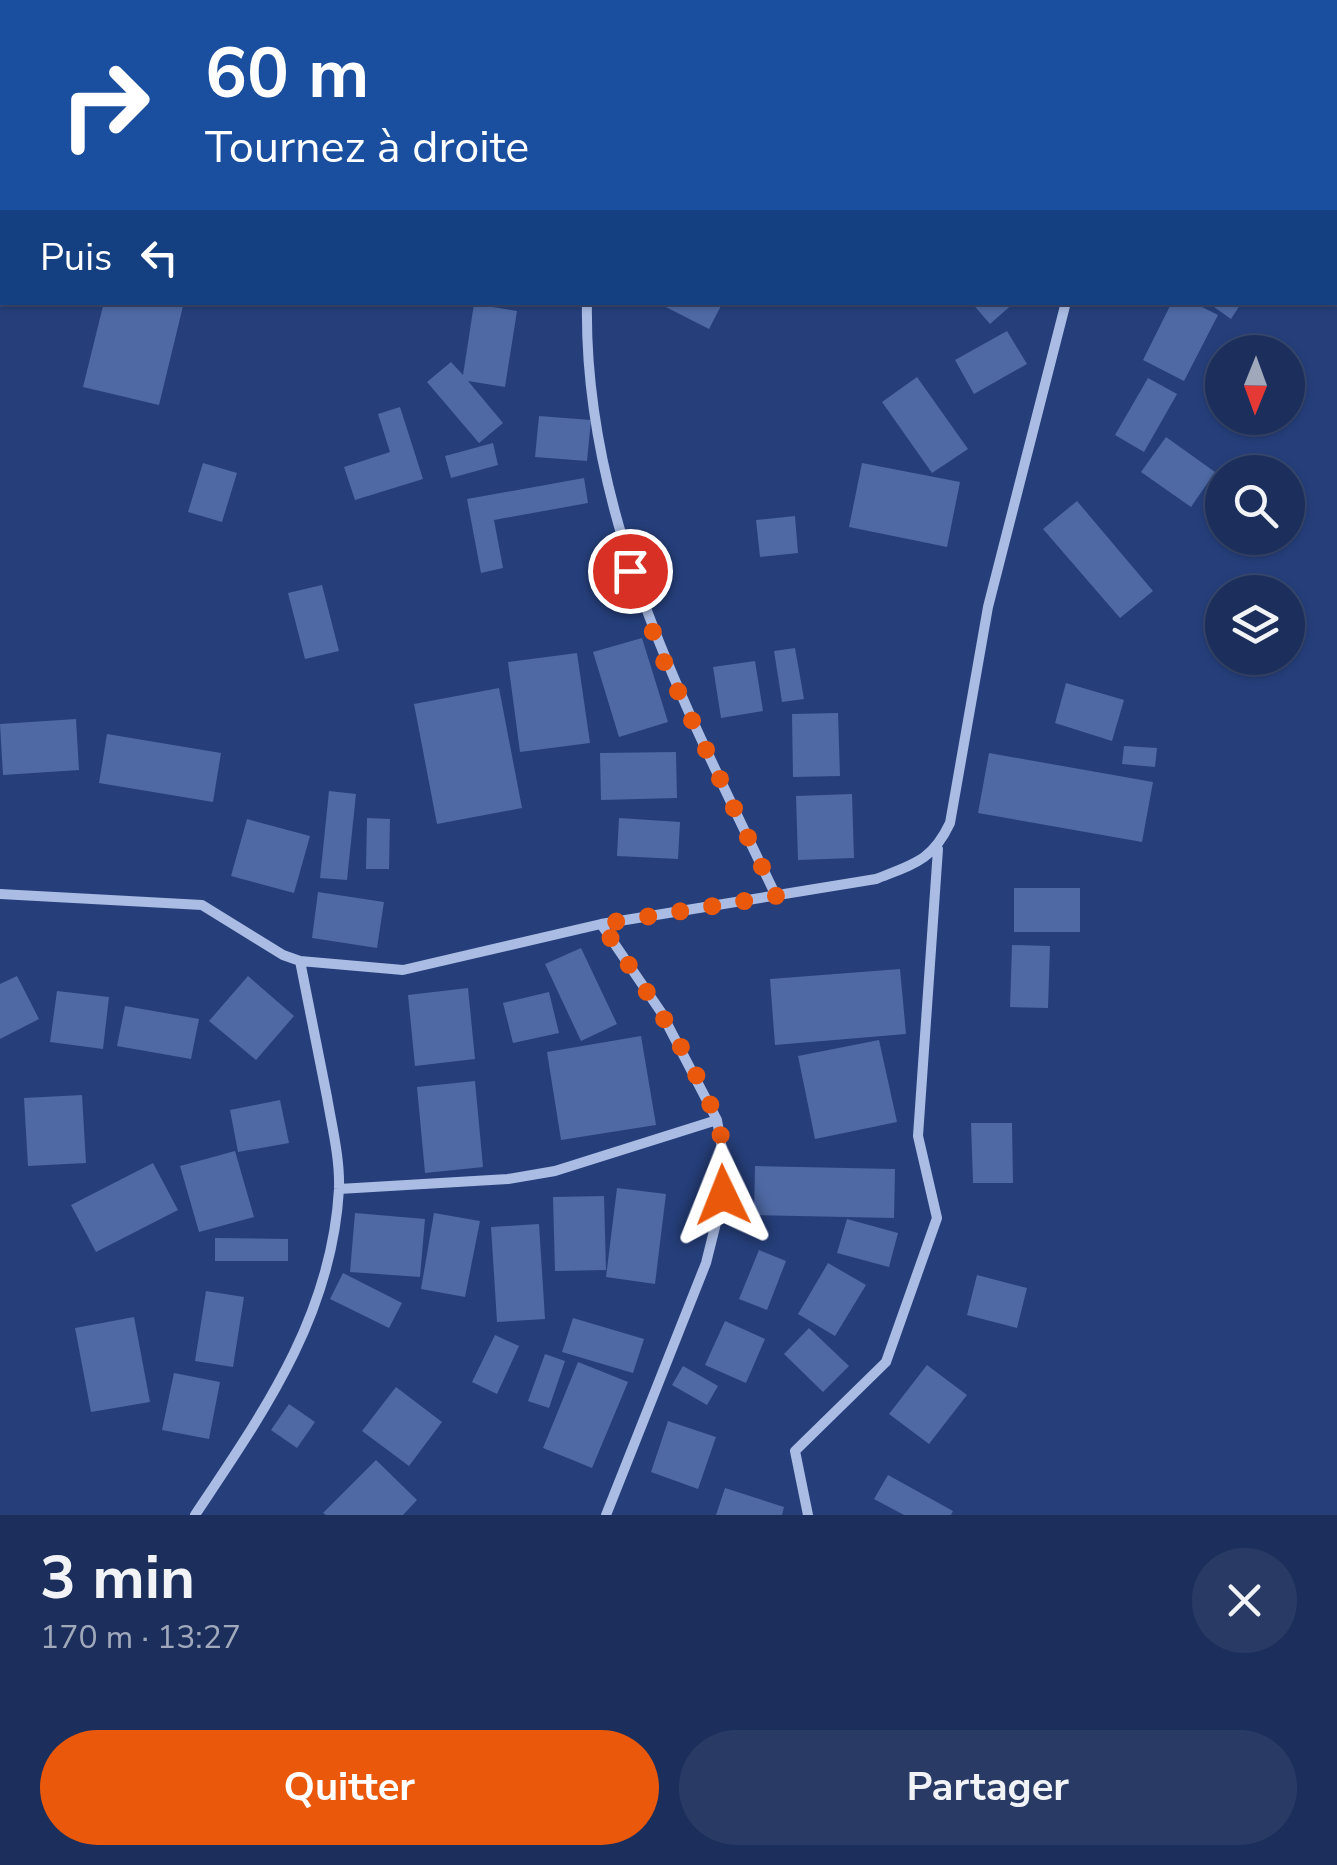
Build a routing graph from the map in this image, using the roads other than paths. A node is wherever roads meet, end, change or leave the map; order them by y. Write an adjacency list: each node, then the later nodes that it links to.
1 (587, 305): 5 (street)
2 (1065, 305): 3 (street)
3 (938, 849): 5 (street); 12 (street)
4 (0, 894): 7 (street)
5 (776, 896): 6 (street)
6 (601, 924): 7 (street); 8 (street)
7 (300, 961): 9 (street)
8 (717, 1120): 9 (street); 11 (street)
9 (339, 1189): 10 (street)
10 (196, 1515)
11 (606, 1515)
12 (808, 1515)

